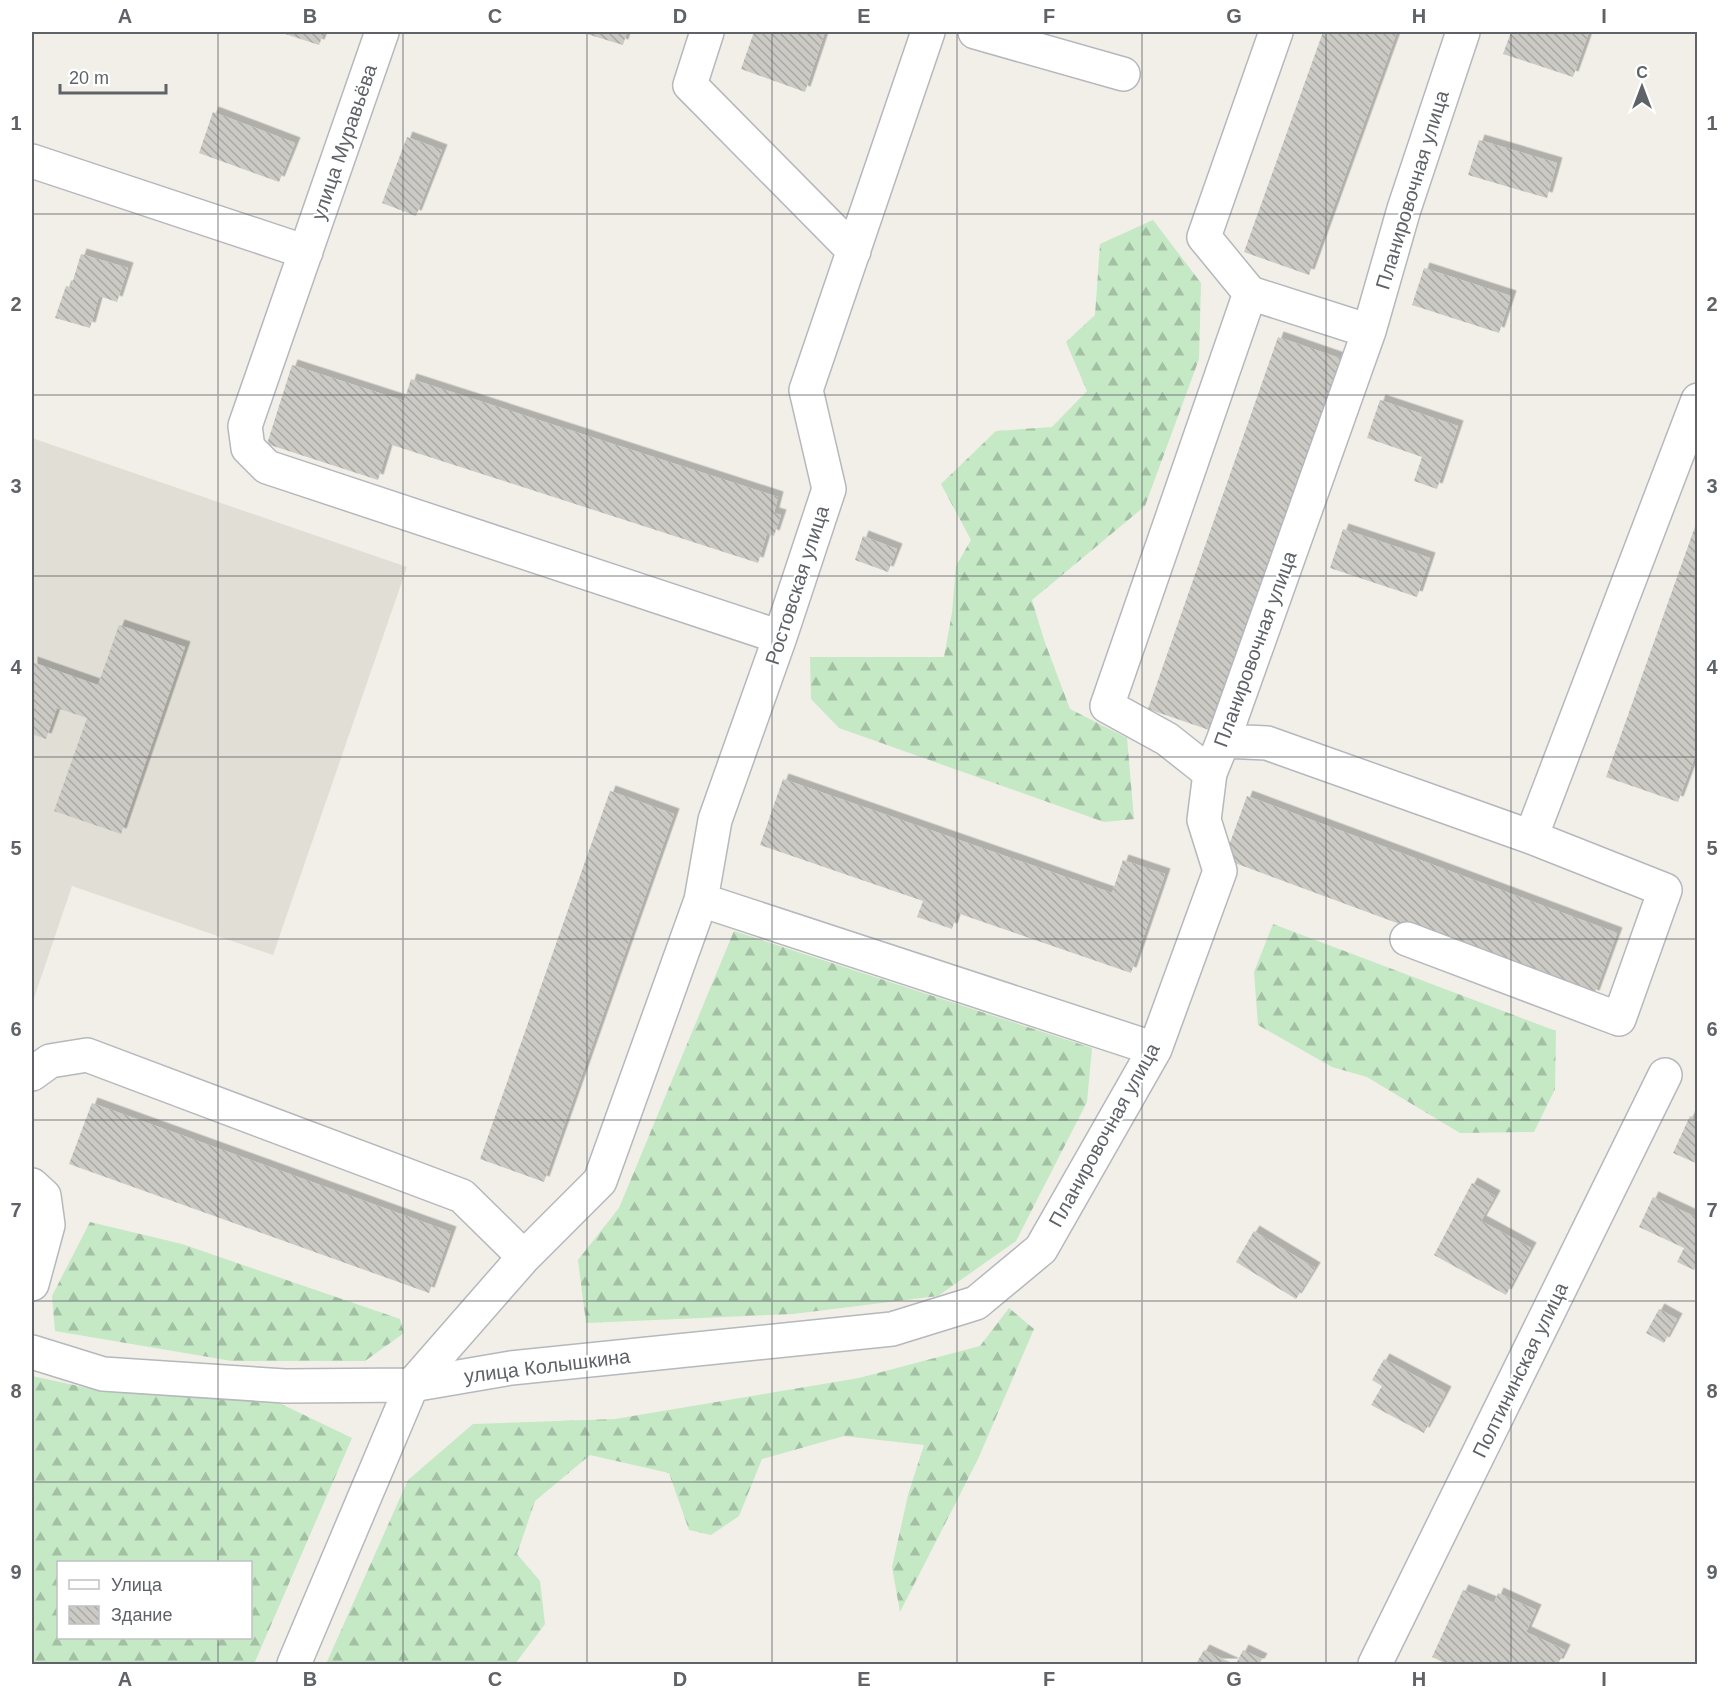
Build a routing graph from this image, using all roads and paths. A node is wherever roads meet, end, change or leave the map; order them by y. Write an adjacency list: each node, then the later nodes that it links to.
1 (382, 32): 10 (street, улица Муравьёва)
2 (707, 32): 9 (street)
3 (928, 32): 9 (street, Ростовская улица)
4 (975, 32): 7 (street)
5 (1276, 32): 11 (street)
6 (1462, 32): 12 (street, Планировочная улица)
7 (1123, 74)
8 (32, 161): 10 (street)
9 (854, 251): 14 (street, Ростовская улица)
10 (306, 252): 14 (street, улица Муравьёва)
11 (1250, 293): 12 (street); 16 (street)
12 (1369, 331): 15 (street, Планировочная улица)
13 (1698, 400): 17 (street)
14 (780, 637): 18 (street, Ростовская улица)
15 (1223, 741): 16 (street, Планировочная улица); 17 (street)
16 (1210, 773): 20 (street, Планировочная улица)
17 (1531, 837): 19 (street)
18 (701, 900): 20 (street); 25 (street, Ростовская улица)
19 (1407, 939)
20 (1155, 1049): 24 (street, Планировочная улица)
21 (32, 1074): 25 (street)
22 (1665, 1075): 30 (street, Полтининская улица)
23 (32, 1185): 26 (street)
24 (1041, 1249): 28 (street, улица Колышкина)
25 (524, 1257): 28 (street, Ростовская улица)
26 (32, 1284)
27 (32, 1352): 28 (street, улица Колышкина)
28 (412, 1384): 29 (street, Ростовская улица)
29 (294, 1665)
30 (1376, 1665)

